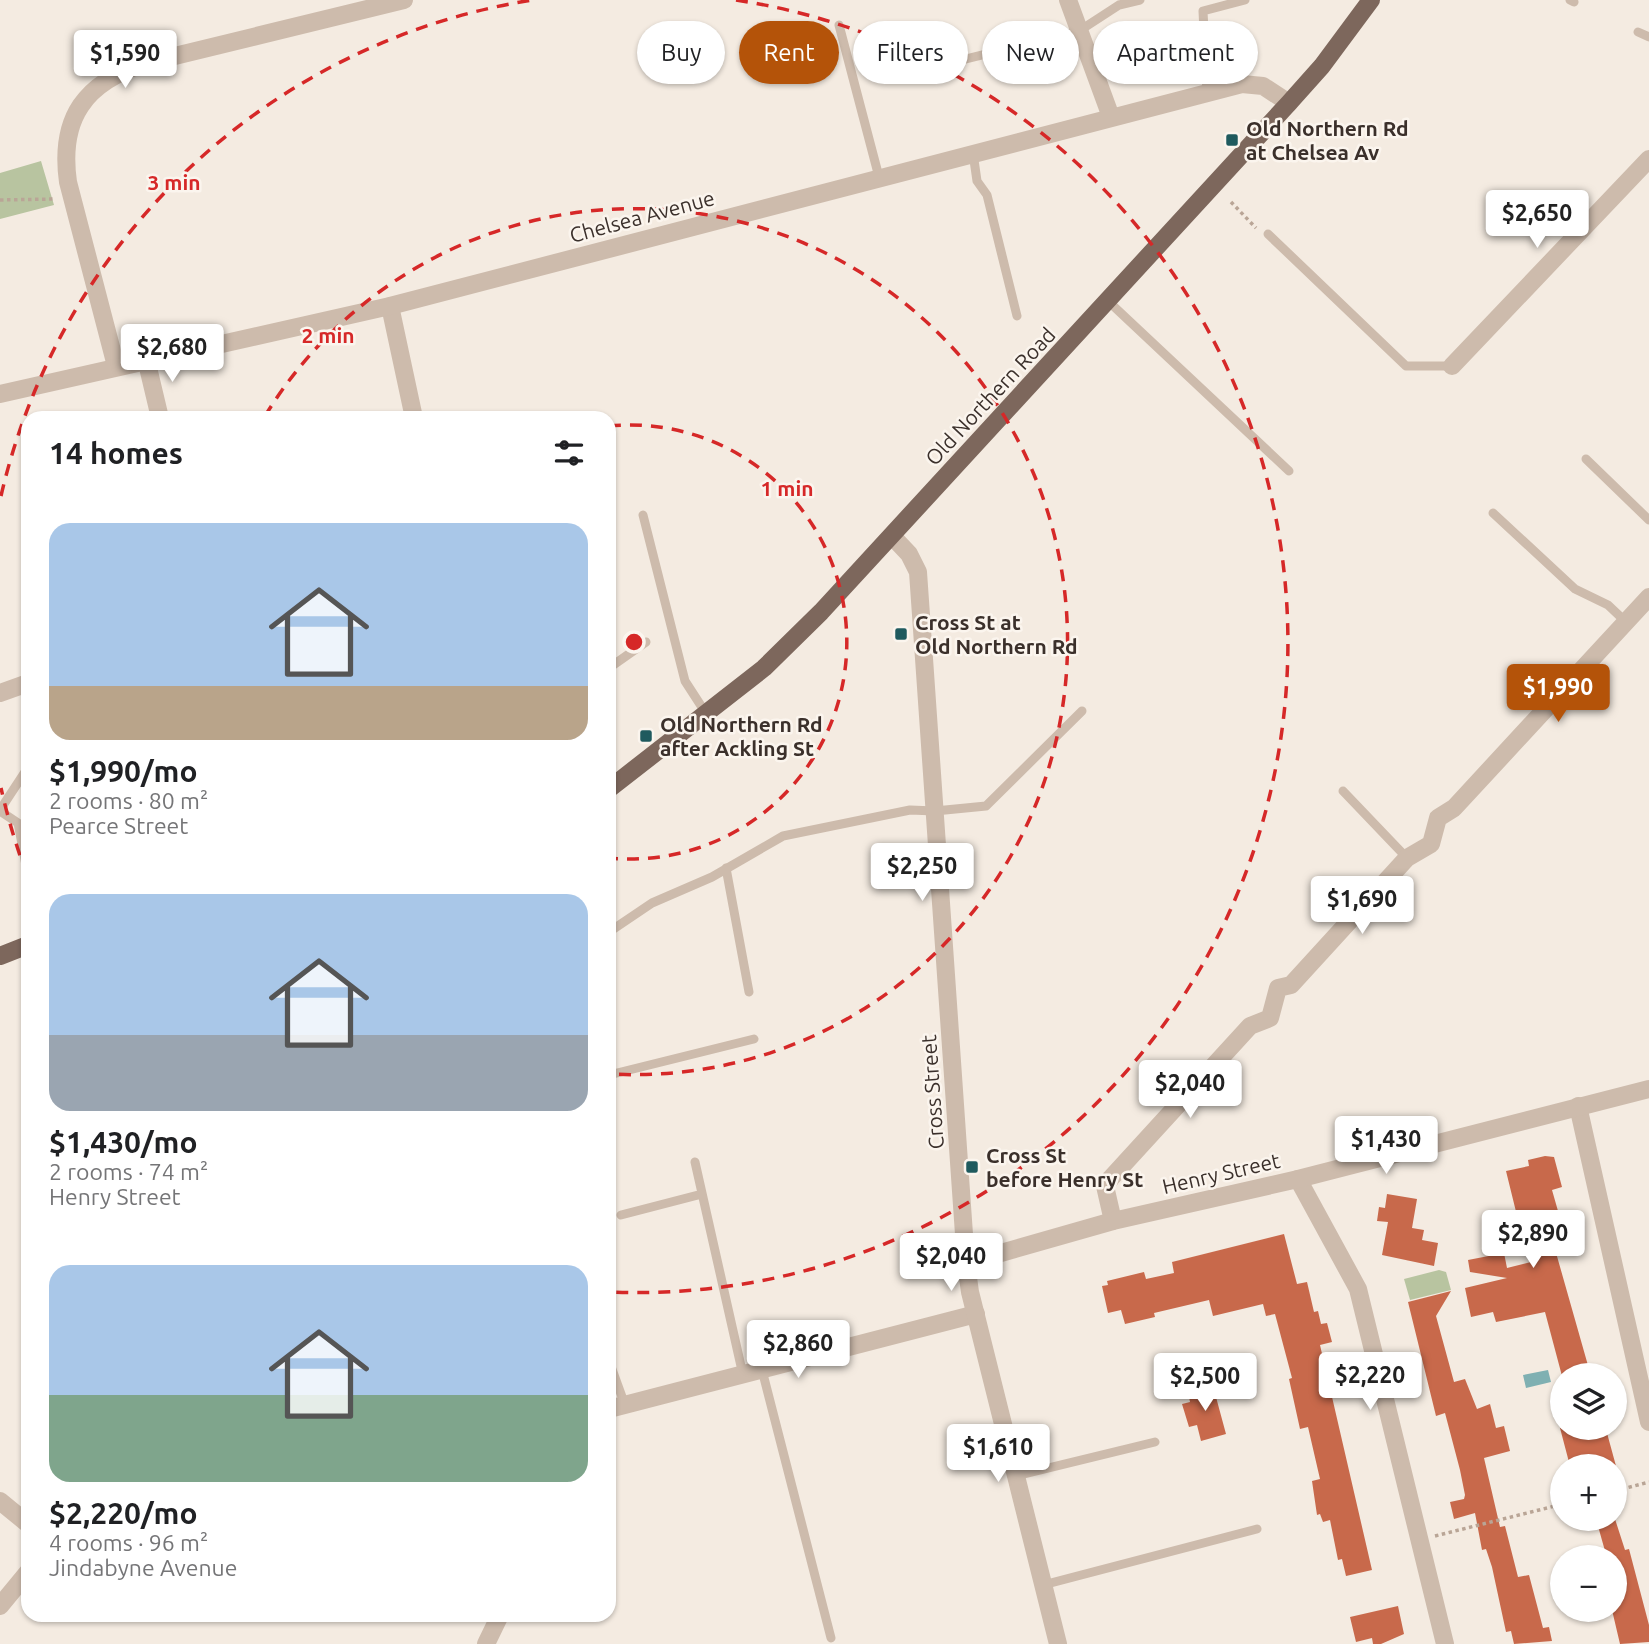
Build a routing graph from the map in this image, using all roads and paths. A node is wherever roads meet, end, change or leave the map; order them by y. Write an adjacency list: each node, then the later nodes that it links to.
1 (404, 0): 17 (street)
2 (1068, 0): 6 (street)
3 (1140, 0): 8 (lane)
4 (1245, 0): 11 (lane)
5 (1371, 0): 12 (main road, Old Northern Road)
6 (1075, 21)
7 (839, 25): 16 (lane)
8 (1079, 31): 13 (street)
9 (1638, 32): 10 (lane)
10 (1649, 37)
11 (1207, 93): 12 (street, Chelsea Avenue); 13 (street, Chelsea Avenue)
12 (1289, 103): 21 (main road, Old Northern Road)
13 (1111, 117): 14 (street, Chelsea Avenue)
14 (972, 153): 16 (street, Chelsea Avenue); 23 (lane)
15 (1649, 159): 26 (street)
16 (879, 177): 22 (street, Chelsea Avenue)
17 (72, 198): 18 (path); 25 (street)
18 (0, 200)
19 (1231, 202): 20 (path)
20 (1268, 234): 26 (lane)
21 (1108, 301): 31 (lane); 35 (main road, Old Northern Road)
22 (390, 306): 24 (street, Chelsea Avenue); 29 (street)
23 (1017, 316)
24 (146, 359): 25 (street, Chelsea Avenue); 28 (street)
25 (116, 366): 27 (street, Chelsea Avenue)
26 (1452, 366)
27 (0, 394)
28 (158, 411)
29 (412, 411)
30 (1586, 459): 34 (lane)
31 (1289, 471)
32 (1493, 513): 37 (lane)
33 (643, 515): 43 (lane)
34 (1649, 520)
35 (892, 536): 43 (main road, Old Northern Road); 48 (street, Cross Street)
36 (1649, 597): 37 (street)
37 (1626, 622): 50 (street)
38 (646, 642): 39 (lane)
39 (616, 663)
40 (21, 686): 41 (street)
41 (0, 693)
42 (1082, 711): 48 (lane)
43 (707, 715): 45 (main road, Old Northern Road)
44 (21, 778): 47 (lane)
45 (616, 784)
46 (1343, 791): 50 (lane)
47 (0, 811): 49 (lane)
48 (935, 811): 51 (lane); 65 (street, Cross Street)
49 (21, 839)
50 (1407, 858): 64 (street)
51 (726, 868): 52 (lane); 55 (lane)
52 (616, 927)
53 (21, 948): 54 (main road)
54 (0, 956)
55 (750, 992)
56 (754, 1039): 57 (lane)
57 (616, 1073)
58 (1649, 1089): 59 (street, Henry Street)
59 (1578, 1106): 61 (street, Henry Street); 70 (street)
60 (695, 1162): 62 (lane)
61 (1298, 1179): 64 (street, Henry Street); 79 (street)
62 (702, 1194): 63 (lane); 68 (lane)
63 (621, 1215)
64 (1113, 1221): 65 (street, Henry Street)
65 (966, 1263): 66 (street, Cross Street)
66 (976, 1314): 67 (street); 72 (street, Cross Street)
67 (762, 1370): 68 (street); 84 (lane)
68 (743, 1375): 69 (street)
69 (617, 1407)
70 (1649, 1422)
71 (1156, 1442): 72 (lane)
72 (1016, 1476): 81 (street, Cross Street)
73 (1649, 1482): 74 (path)
74 (1627, 1488)
75 (0, 1501): 77 (street)
76 (1550, 1507): 79 (path)
77 (21, 1518)
78 (1257, 1529): 81 (lane)
79 (1420, 1539): 87 (street)
80 (21, 1580): 82 (street)
81 (1043, 1585): 86 (street, Cross Street)
82 (0, 1606)
83 (497, 1622): 85 (street)
84 (831, 1638)
85 (486, 1644)
86 (1058, 1644)
87 (1444, 1644)

